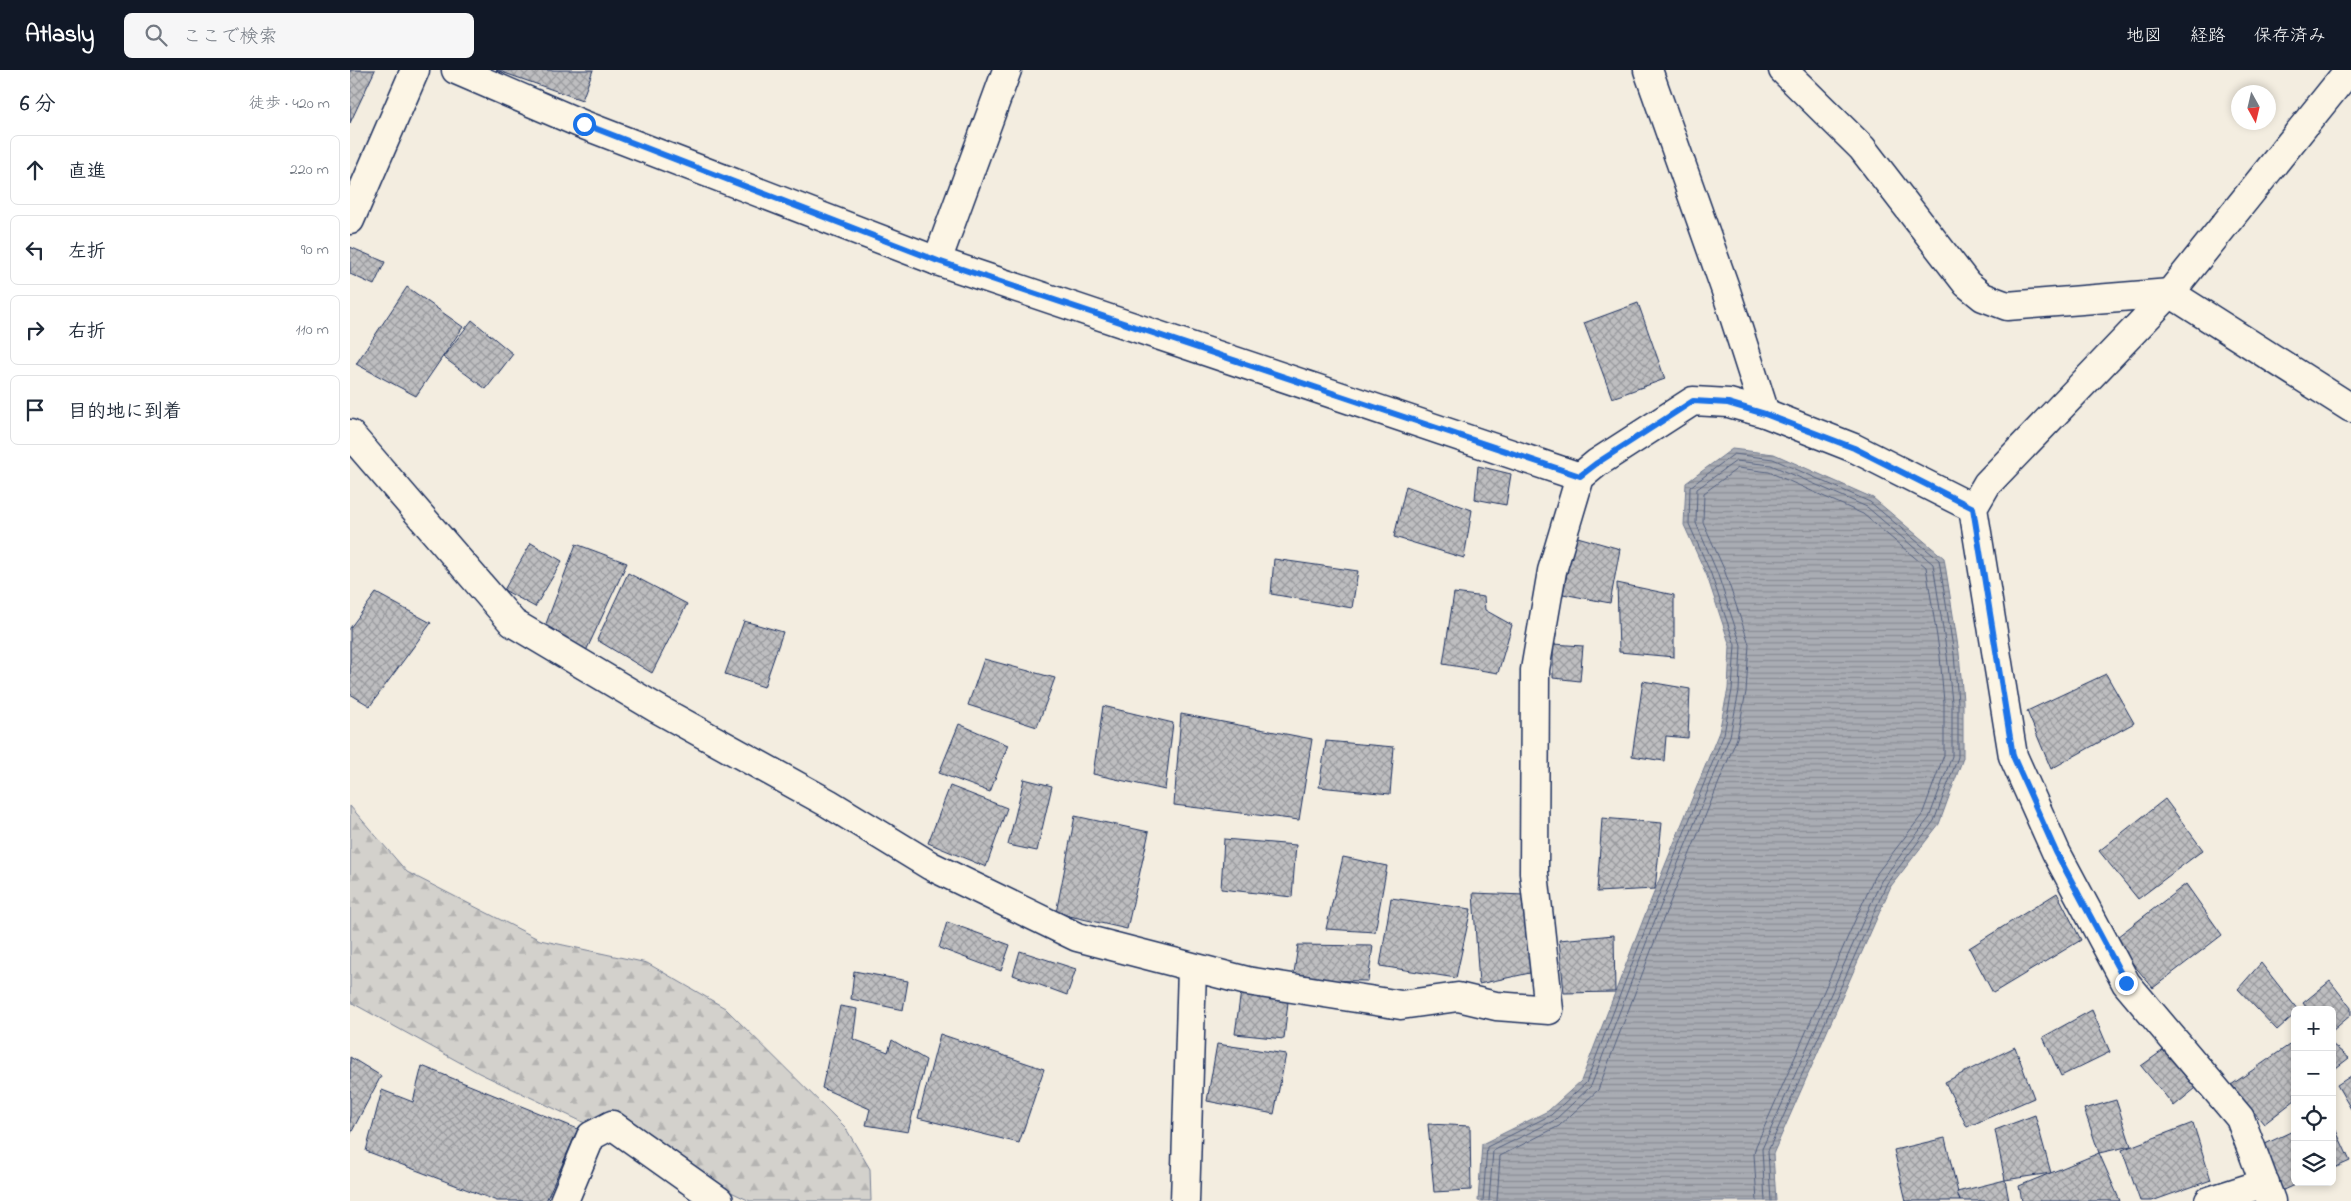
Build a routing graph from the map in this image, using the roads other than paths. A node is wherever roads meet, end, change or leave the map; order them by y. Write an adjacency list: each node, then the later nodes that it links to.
1 (415, 70): 7 (street)
2 (456, 70): 8 (street)
3 (1007, 70): 8 (street)
4 (1648, 70): 11 (street)
5 (1784, 70): 9 (street)
6 (2349, 70): 9 (street)
7 (350, 220)
8 (938, 261): 13 (street)
9 (2170, 293): 10 (street); 14 (street)
10 (2351, 408)
11 (1765, 414): 13 (street); 14 (street)
12 (350, 434): 15 (street)
13 (1580, 476): 15 (street)
14 (1973, 508): 16 (street)
15 (1192, 968): 19 (street)
16 (2268, 1192): 20 (street)
17 (564, 1201): 18 (street)
18 (719, 1201)
19 (1185, 1201)
20 (2209, 1201)

